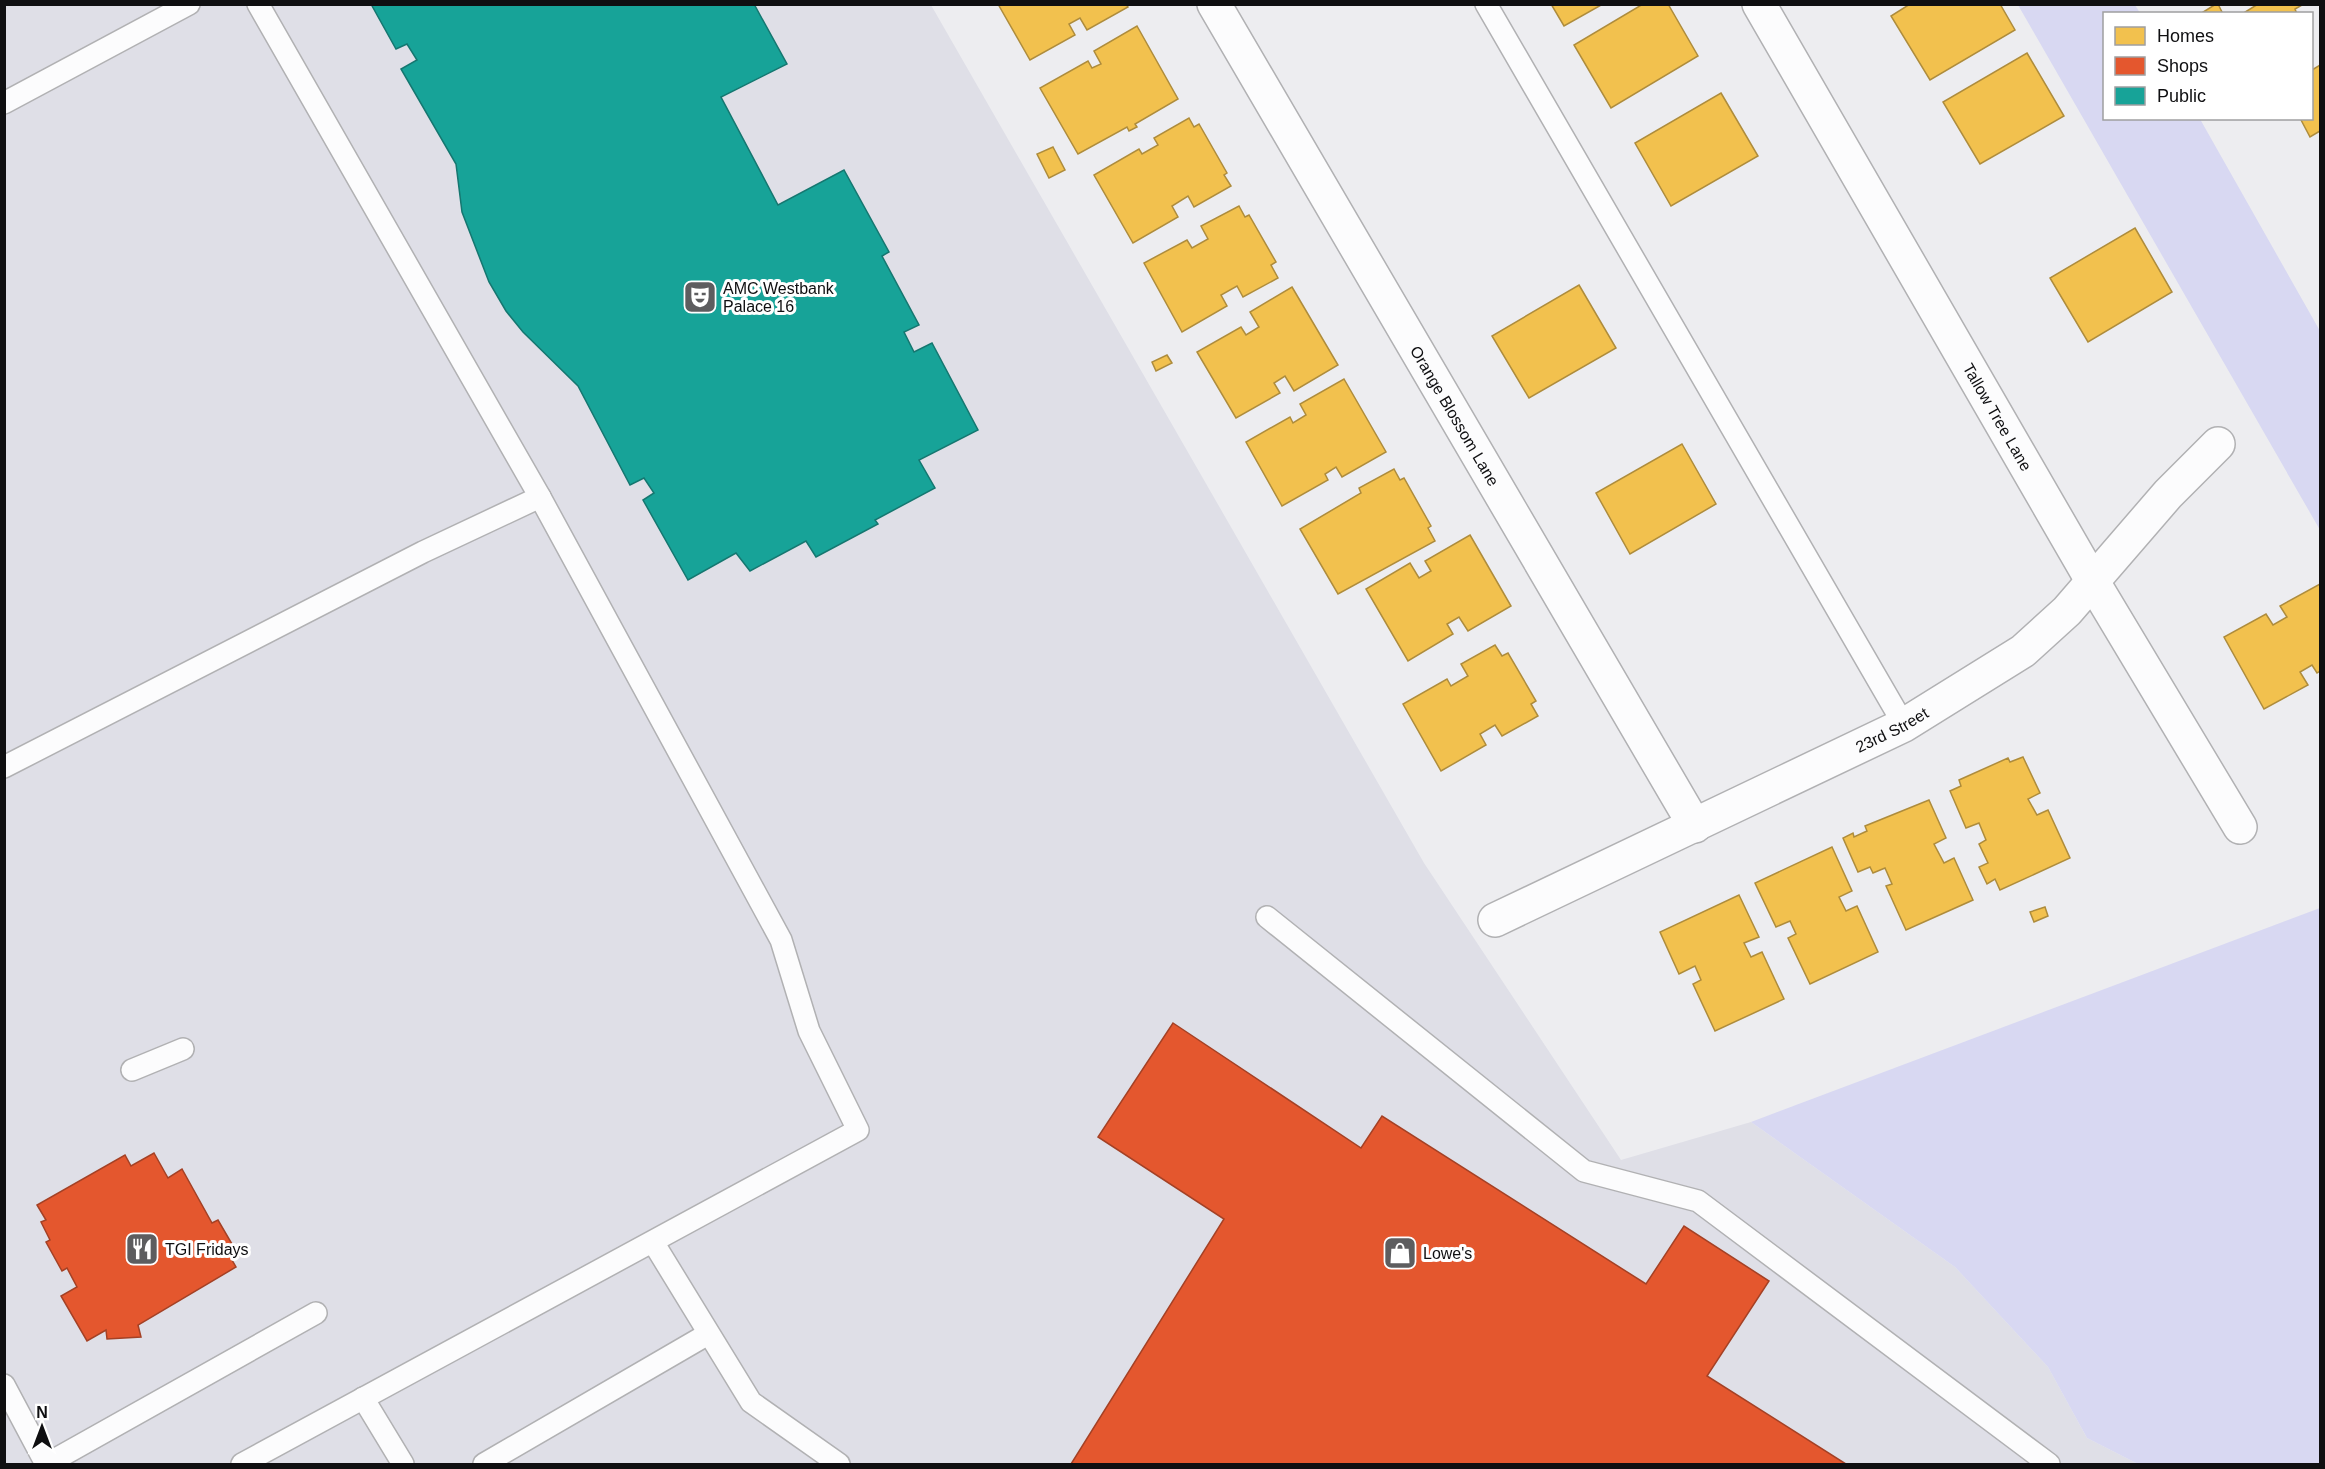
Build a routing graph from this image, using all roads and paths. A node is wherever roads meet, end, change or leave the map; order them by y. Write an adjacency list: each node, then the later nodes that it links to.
1 (189, 4): 6 (lane)
2 (258, 4): 8 (lane)
3 (1214, 4): 12 (street, Orange Blossom Lane)
4 (1486, 4): 10 (lane)
5 (1759, 4): 9 (street, Tallow Tree Lane)
6 (4, 103)
7 (2218, 444): 9 (street, 23rd Street)
8 (540, 497): 11 (lane); 18 (lane)
9 (2093, 582): 10 (street, 23rd Street); 13 (street, Tallow Tree Lane)
10 (1904, 725): 12 (street, 23rd Street)
11 (4, 767)
12 (1695, 826): 15 (street, 23rd Street)
13 (2240, 827)
14 (1267, 917): 28 (lane)
15 (1495, 920)
16 (183, 1049): 17 (lane)
17 (132, 1070)
18 (653, 1242): 20 (lane); 22 (lane)
19 (316, 1312): 23 (lane)
20 (708, 1334): 26 (lane); 27 (lane)
21 (4, 1385): 23 (lane)
22 (363, 1398): 24 (lane); 25 (lane)
23 (46, 1464)
24 (242, 1464)
25 (403, 1464)
26 (484, 1464)
27 (839, 1464)
28 (2049, 1464)

